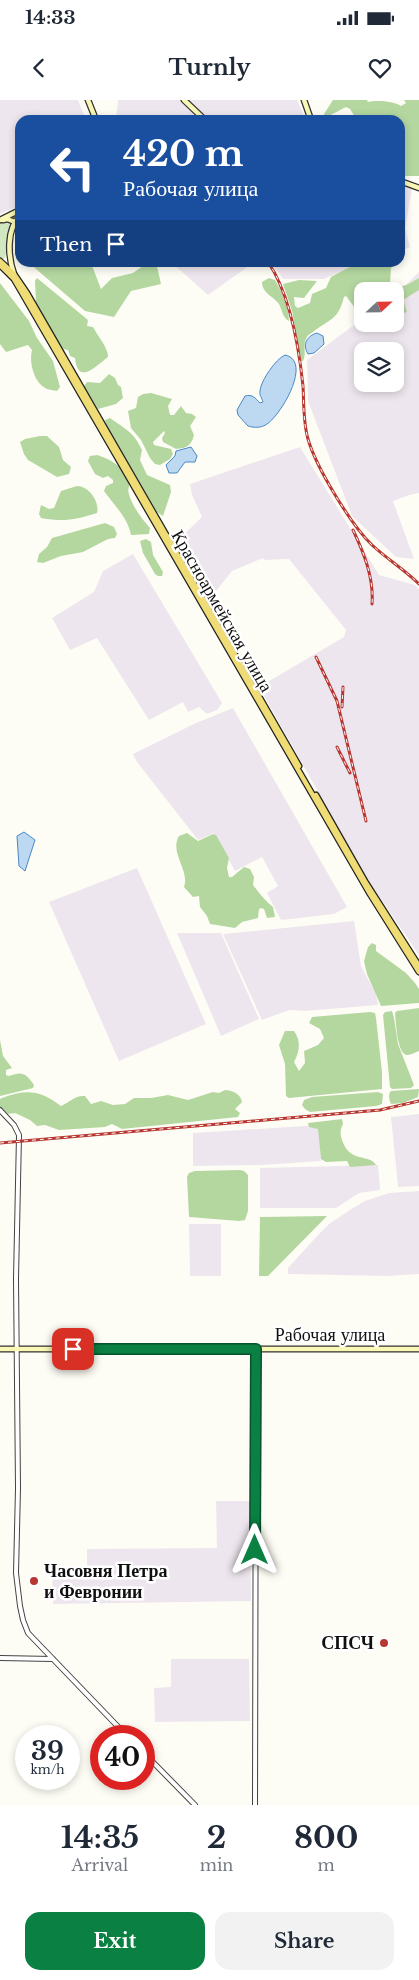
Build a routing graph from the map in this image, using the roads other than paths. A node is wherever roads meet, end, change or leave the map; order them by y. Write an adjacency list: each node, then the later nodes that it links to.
1 (88, 100): 4 (main road)
2 (184, 100): 5 (main road)
3 (304, 100): 6 (main road)
4 (94, 115)
5 (200, 115)
6 (309, 115)
7 (405, 183): 8 (main road)
8 (419, 188)
9 (15, 212): 10 (main road)
10 (0, 220): 11 (main road)
11 (15, 221)
12 (15, 228): 13 (main road)
13 (10, 258): 16 (main road); 17 (main road)
14 (0, 261): 16 (main road, Красноармейская улица)
15 (0, 265): 17 (main road, Красноармейская улица)
16 (9, 268): 17 (main road, Красноармейская улица)
17 (12, 275): 18 (main road, Красноармейская улица); 19 (main road, Красноармейская улица)
18 (419, 966)
19 (419, 972)
20 (0, 1110): 22 (street)
21 (0, 1349): 22 (main road, Рабочая улица)
22 (17, 1349): 23 (main road, Рабочая улица); 26 (street)
23 (256, 1349): 24 (main road, Рабочая улица); 30 (street)
24 (419, 1349)
25 (0, 1658): 26 (street)
26 (52, 1659): 27 (street)
27 (116, 1725)
28 (155, 1764): 29 (street)
29 (195, 1805)
30 (255, 1805)

